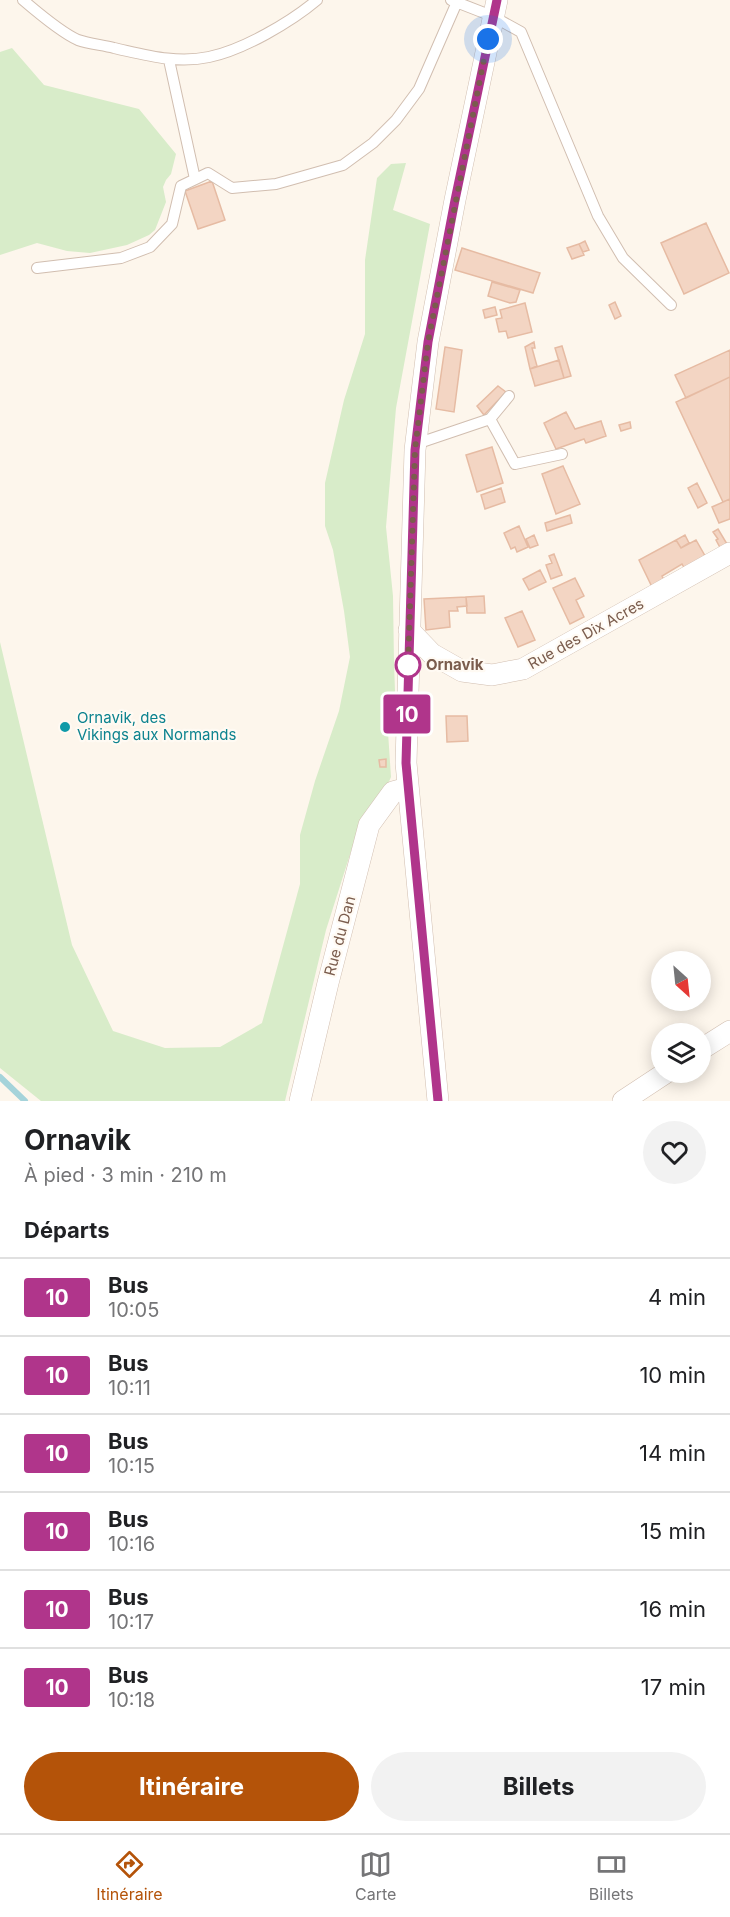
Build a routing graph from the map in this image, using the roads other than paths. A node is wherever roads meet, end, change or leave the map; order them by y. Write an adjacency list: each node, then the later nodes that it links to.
1 (23, 0): 5 (lane)
2 (317, 0): 5 (lane)
3 (454, 1): 4 (lane); 6 (lane)
4 (494, 8): 8 (lane); 11 (street)
5 (169, 60): 6 (lane)
6 (195, 179): 7 (lane)
7 (37, 268)
8 (671, 304)
9 (509, 396): 10 (lane)
10 (490, 419): 11 (lane); 12 (lane)
11 (416, 444): 14 (street)
12 (562, 454)
13 (730, 553): 14 (street, Rue des Dix Acres)
14 (410, 630): 15 (street)
15 (408, 788): 19 (street, Rue du Dan); 20 (street)
16 (730, 1031): 17 (street)
17 (711, 1043)
18 (651, 1083): 21 (street)
19 (300, 1101)
20 (438, 1101)
21 (623, 1101)

